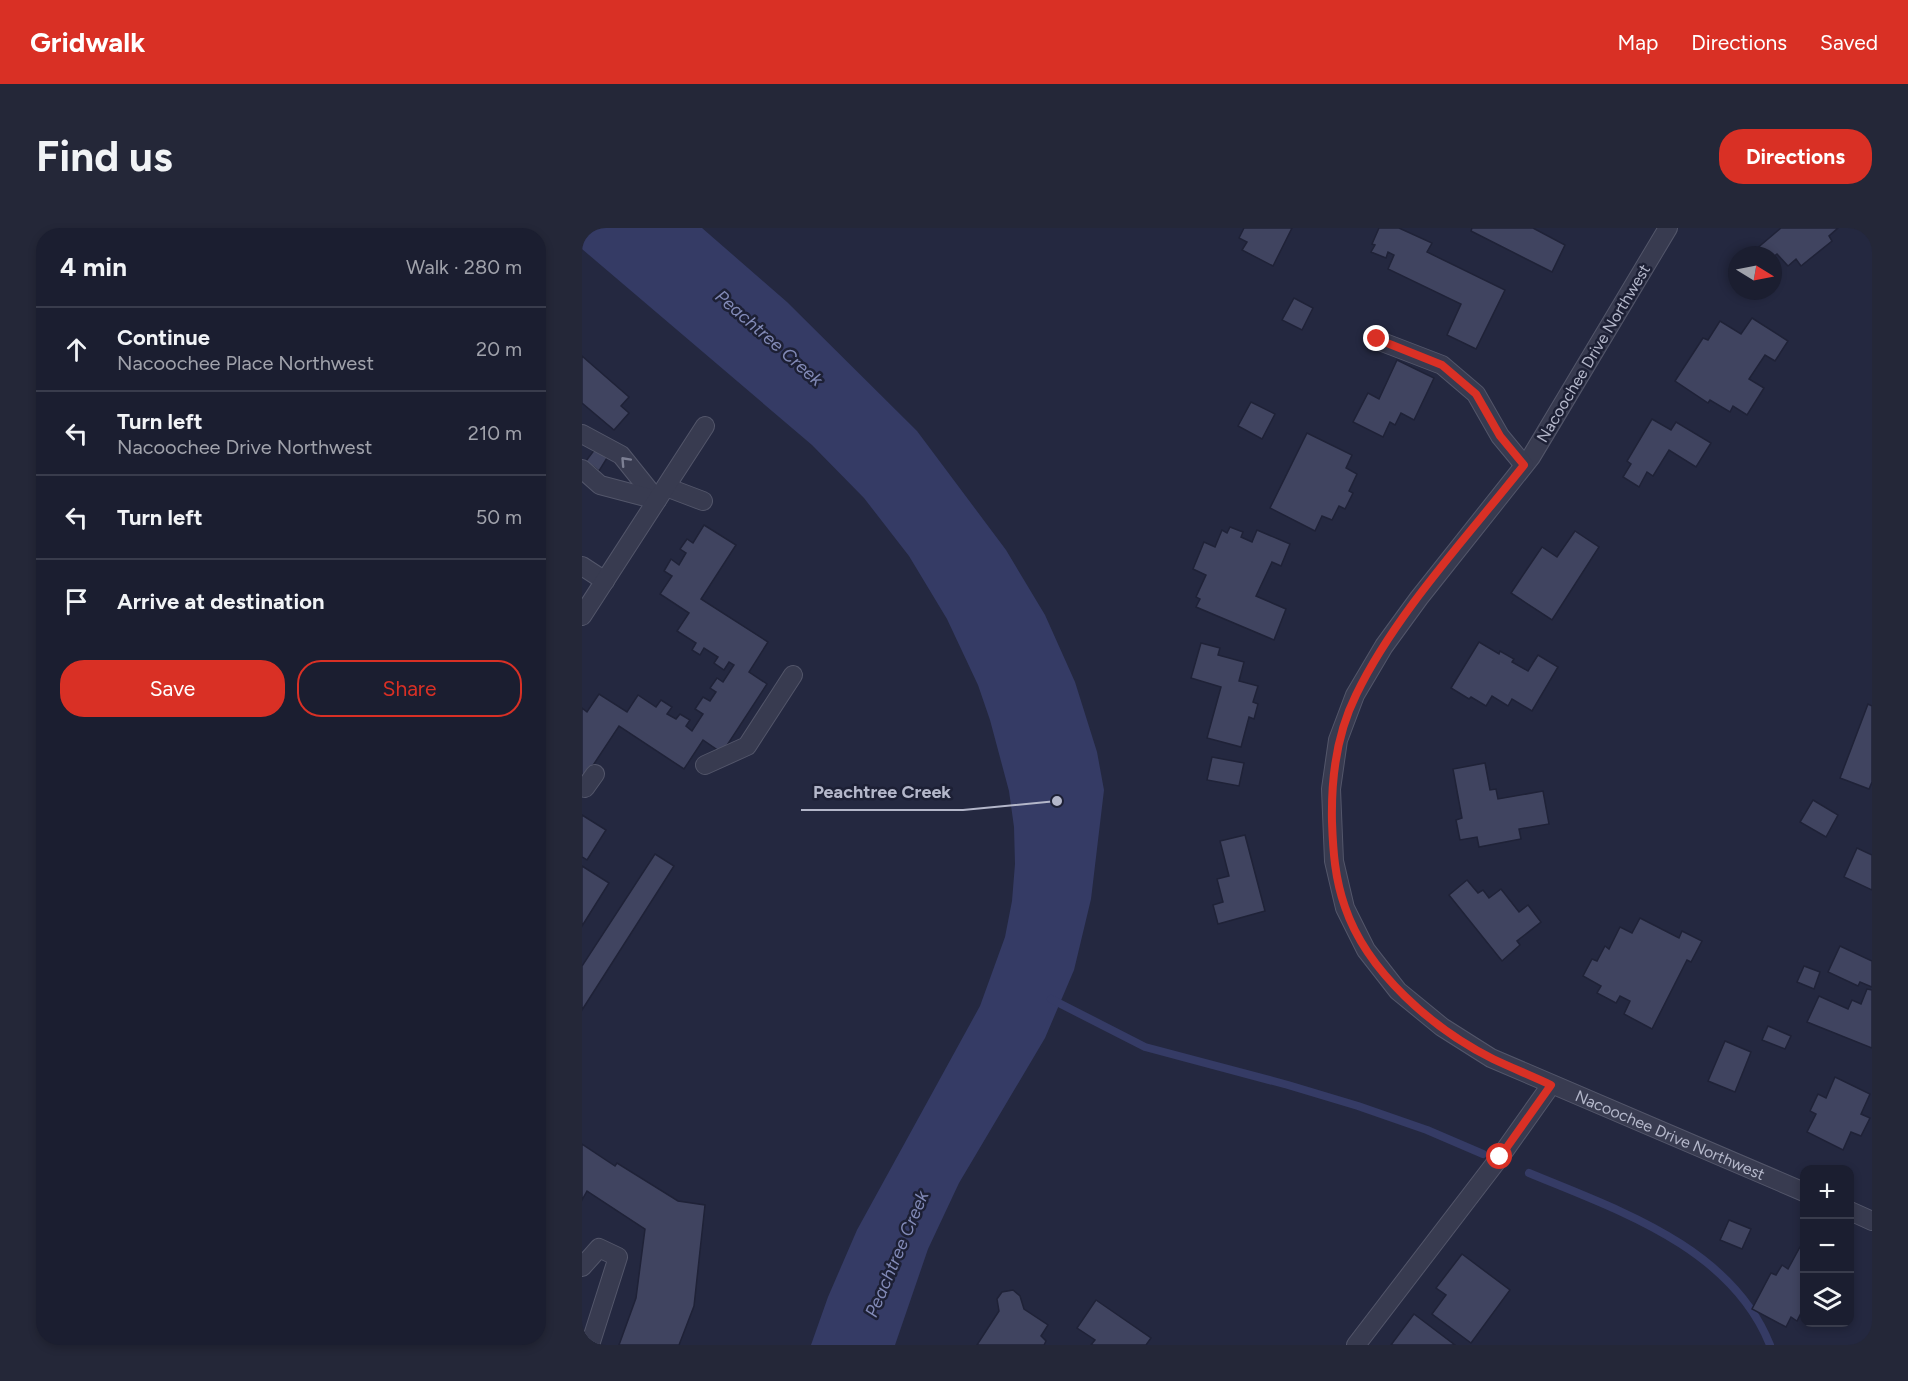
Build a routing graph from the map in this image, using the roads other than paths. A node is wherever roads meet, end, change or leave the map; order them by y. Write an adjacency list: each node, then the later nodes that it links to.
1 (1668, 228): 5 (street, Nacoochee Drive Northwest)
2 (1377, 339): 5 (street)
3 (705, 426): 7 (street)
4 (582, 434): 7 (street, one-way to 4)
5 (1524, 465): 14 (street, Nacoochee Drive Northwest)
6 (582, 470): 7 (street)
7 (661, 493): 8 (street); 10 (street)
8 (703, 501)
9 (582, 566): 10 (street)
10 (605, 581): 11 (street)
11 (582, 616)
12 (793, 675): 13 (street)
13 (705, 765)
14 (1551, 1085): 15 (street, Nacoochee Drive Northwest); 20 (street)
15 (1800, 1190)
16 (1854, 1213): 17 (street)
17 (1872, 1221)
18 (582, 1267): 19 (street)
19 (590, 1345)
20 (1356, 1345)

